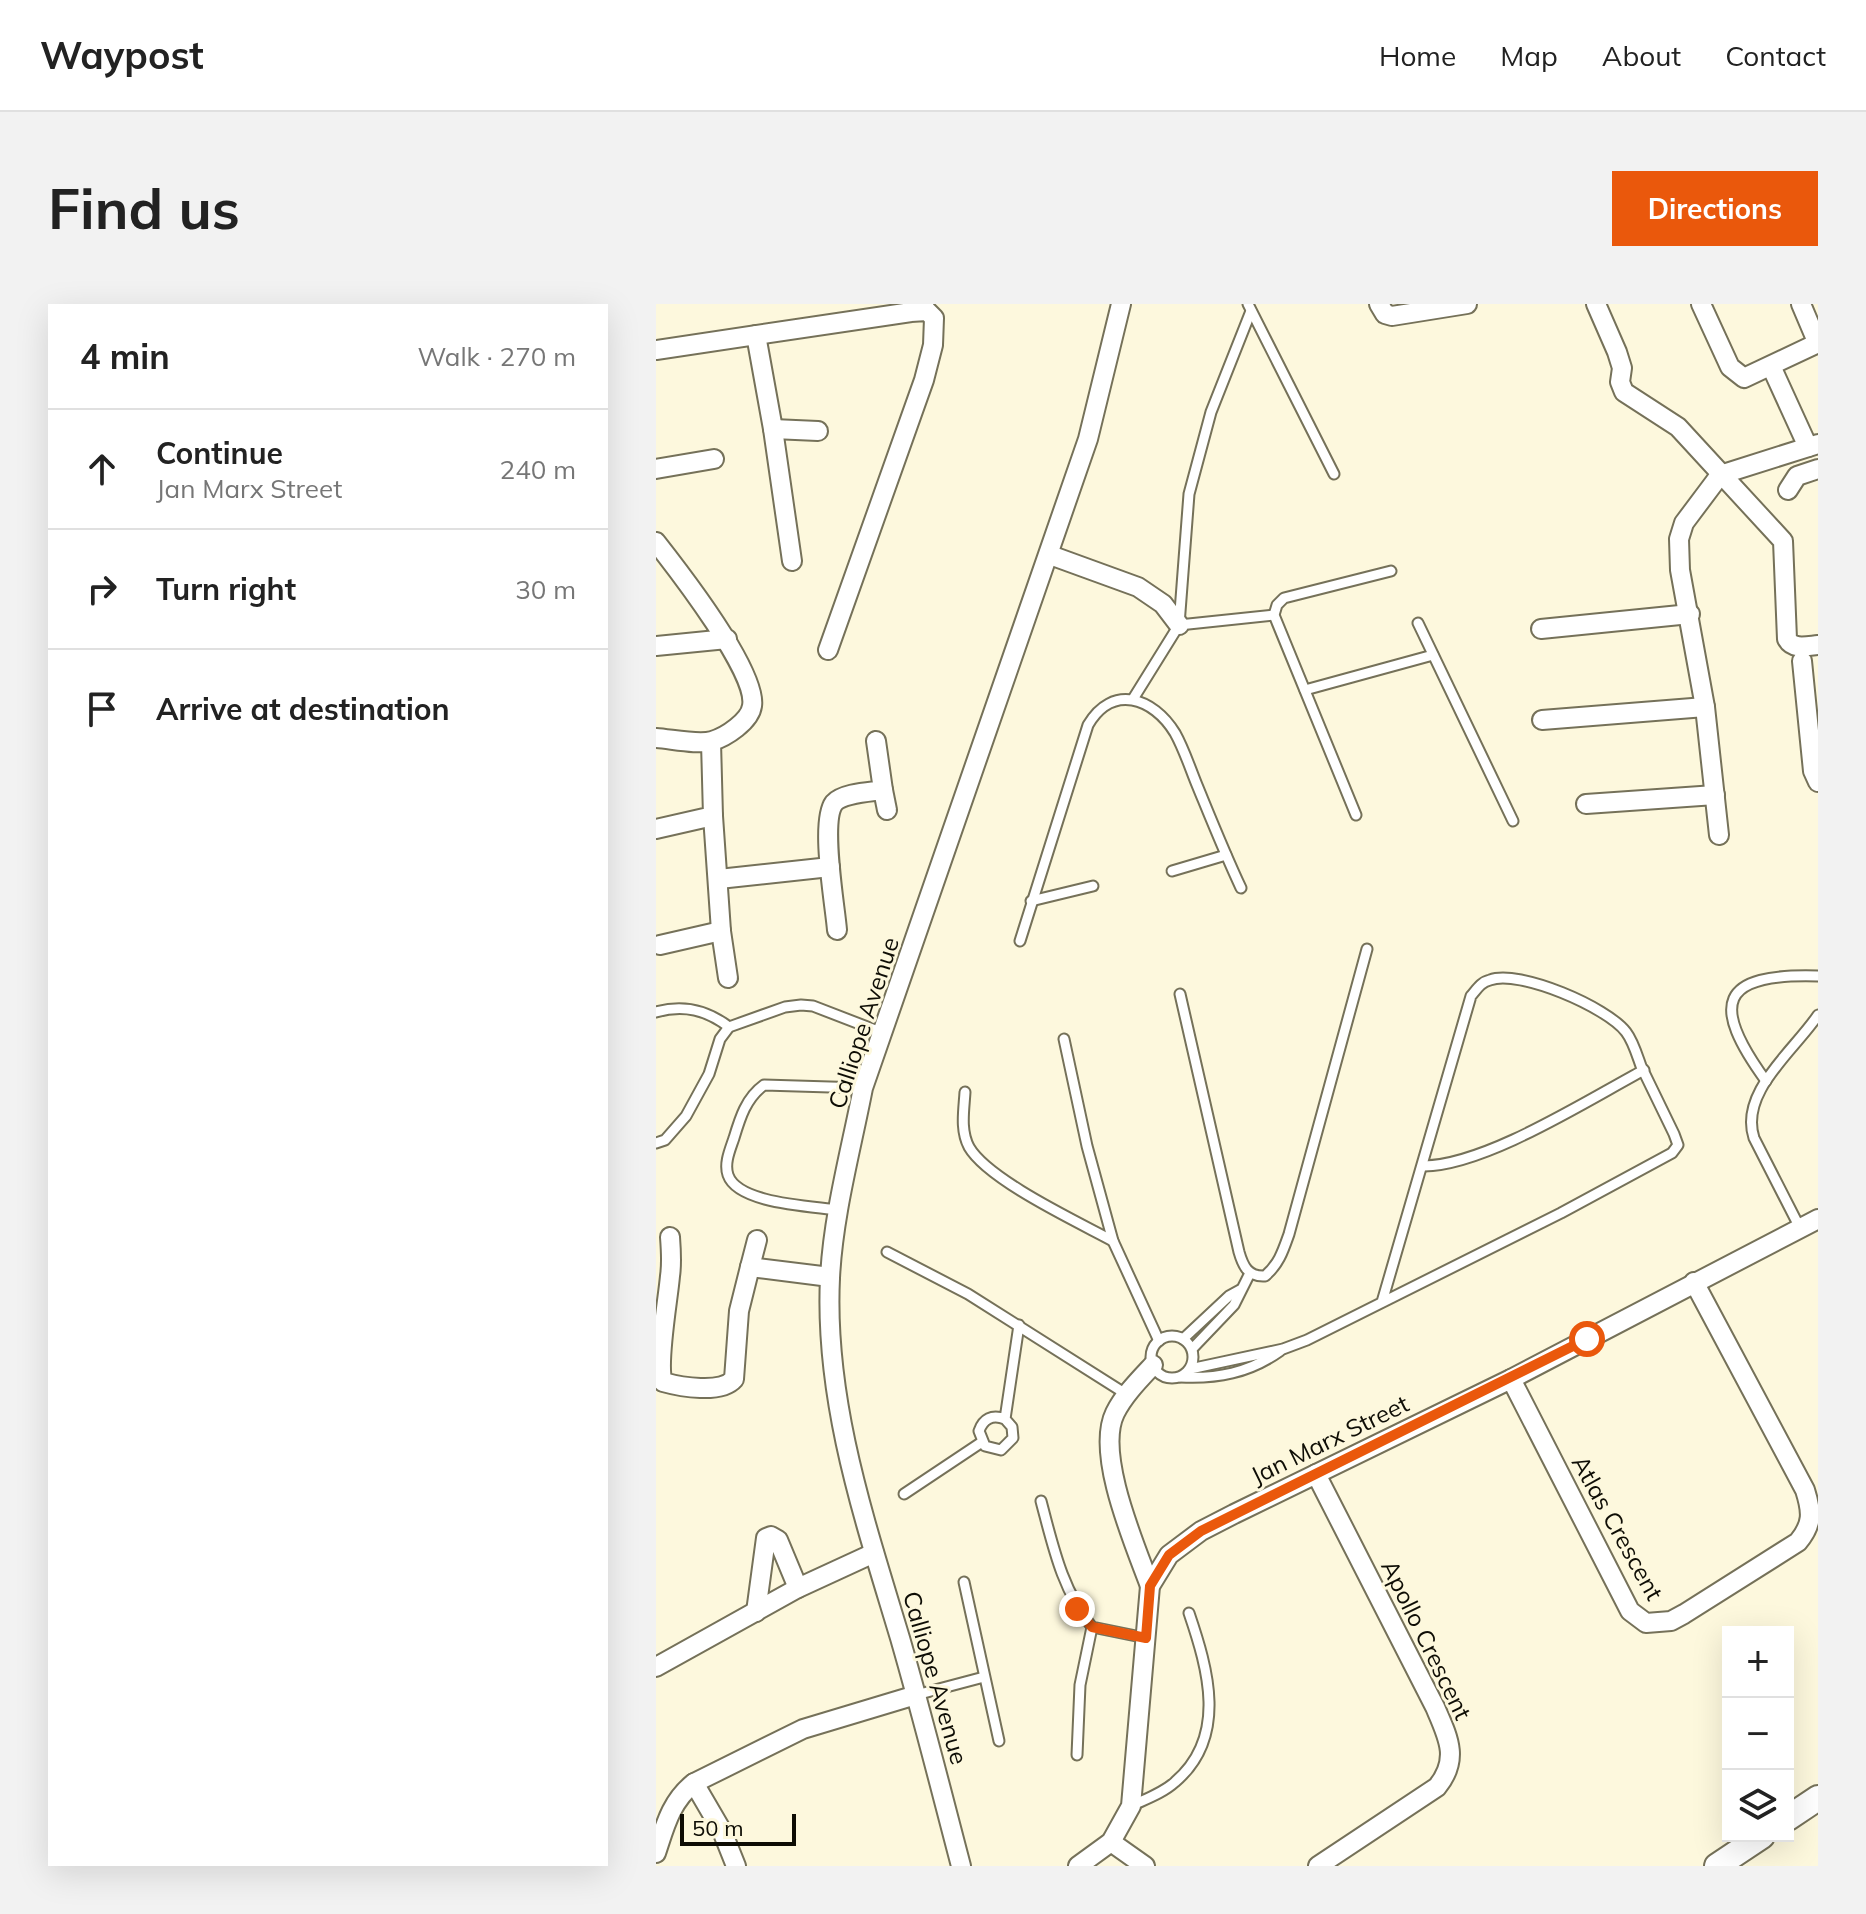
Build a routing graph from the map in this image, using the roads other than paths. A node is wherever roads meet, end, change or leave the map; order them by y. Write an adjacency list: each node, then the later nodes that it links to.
1 (1121, 304): 22 (street, Calliope Avenue)
2 (1379, 304): 3 (street)
3 (1467, 304)
4 (1596, 304): 19 (street)
5 (1701, 304): 11 (street)
6 (1801, 304): 9 (street)
7 (1249, 307): 18 (lane); 28 (lane)
8 (756, 335): 10 (street); 12 (street); 33 (street)
9 (1818, 344): 11 (street)
10 (656, 350)
11 (1771, 366): 14 (street)
12 (773, 429): 13 (street); 23 (street)
13 (818, 431)
14 (1813, 445): 19 (street)
15 (714, 459): 16 (street)
16 (656, 469)
17 (1818, 469): 20 (street)
18 (1334, 474)
19 (1720, 475): 25 (street); 31 (street)
20 (1788, 490)
21 (656, 542): 30 (street)
22 (1050, 555): 28 (street); 71 (street, Calliope Avenue)
23 (792, 561)
24 (1391, 571): 26 (lane)
25 (1690, 614): 29 (street); 38 (street)
26 (1274, 615): 28 (lane); 36 (lane)
27 (1418, 623): 34 (lane)
28 (1179, 625): 37 (lane)
29 (1541, 629)
30 (727, 639): 32 (street); 42 (street)
31 (1818, 645)
32 (656, 646)
33 (828, 650)
34 (1433, 655): 36 (lane); 50 (lane)
35 (1802, 661): 43 (street)
36 (1305, 690): 48 (lane)
37 (1133, 699): 53 (lane); 59 (lane)
38 (1705, 707): 39 (street); 45 (street)
39 (1542, 720)
40 (656, 738): 42 (street)
41 (876, 741): 44 (street)
42 (711, 742): 49 (street)
43 (1818, 782)
44 (883, 790): 47 (street); 54 (street)
45 (1715, 795): 46 (street); 52 (street)
46 (1586, 804)
47 (887, 810)
48 (1356, 815)
49 (713, 816): 51 (street); 56 (street)
50 (1513, 821)
51 (656, 829)
52 (1719, 835)
53 (1226, 855): 55 (lane); 58 (lane)
54 (830, 867): 56 (street); 60 (street)
55 (1172, 871)
56 (719, 879): 61 (street)
57 (1093, 886): 59 (lane)
58 (1241, 888)
59 (1031, 901): 62 (lane)
60 (837, 930)
61 (721, 931): 63 (street); 66 (street)
62 (1020, 941)
63 (660, 945)
64 (1367, 949): 87 (lane)
65 (1818, 976): 74 (lane)
66 (728, 978)
67 (1180, 994): 87 (lane)
68 (656, 1012): 70 (lane)
69 (1818, 1015): 74 (lane)
70 (729, 1027): 71 (lane); 77 (lane)
71 (883, 1033): 75 (street, Calliope Avenue)
72 (1064, 1039): 84 (lane)
73 (1644, 1070): 78 (lane); 78 (lane); 91 (lane)
74 (1766, 1081): 81 (lane)
75 (863, 1088): 79 (street, Calliope Avenue); 79 (lane)
76 (965, 1092): 84 (lane)
77 (656, 1143)
78 (1424, 1166): 91 (lane)
79 (839, 1210): 88 (street, Calliope Avenue)
80 (1818, 1219): 81 (street, Jan Marx Street)
81 (1800, 1228): 89 (street, Jan Marx Street)
82 (670, 1237): 86 (street)
83 (757, 1240): 86 (street)
84 (1113, 1241): 94 (lane)
85 (887, 1252): 92 (lane)
86 (750, 1267): 88 (street)
87 (1250, 1273): 90 (lane)
88 (830, 1277): 107 (street, Calliope Avenue)
89 (1694, 1282): 100 (street, Jan Marx Street); 100 (street, Atlas Crescent)
90 (1240, 1290): 93 (lane); 95 (lane)
91 (1382, 1302): 96 (lane)
92 (1019, 1325): 101 (lane); 102 (lane)
93 (1183, 1339): 94 (lane); 95 (lane)
94 (1159, 1341): 97 (lane)
95 (1192, 1349): 98 (lane)
96 (1283, 1349): 98 (lane); 99 (lane)
97 (1153, 1365): 99 (lane); 101 (street)
98 (1190, 1369): 99 (lane)
99 (1179, 1377)
100 (1511, 1379): 104 (street, Jan Marx Street)
101 (1126, 1394): 109 (street)
102 (1005, 1419): 103 (lane); 103 (lane)
103 (982, 1442): 105 (lane)
104 (1316, 1474): 109 (street, Jan Marx Street); 131 (street, Apollo Crescent)
105 (904, 1494)
106 (1041, 1501): 113 (lane)
107 (874, 1553): 110 (street); 117 (street, Calliope Avenue)
108 (964, 1582): 116 (lane)
109 (1150, 1586): 114 (street, Jan Marx Street)
110 (798, 1588): 111 (street); 111 (street)
111 (756, 1612): 115 (street)
112 (1189, 1613): 122 (lane)
113 (1092, 1627): 114 (lane); 119 (lane)
114 (1146, 1638): 122 (street, Jan Marx Street)
115 (656, 1667)
116 (984, 1677): 117 (lane); 118 (lane)
117 (916, 1695): 120 (street); 128 (street, Calliope Avenue)
118 (999, 1741)
119 (1077, 1755)
120 (694, 1783): 126 (street); 127 (street)
121 (1818, 1798): 123 (street)
122 (1131, 1806): 124 (street, Jan Marx Street)
123 (1794, 1814)
124 (1111, 1842): 129 (street, Jan Marx Street); 130 (street)
125 (1753, 1842): 132 (street)
126 (656, 1853)
127 (736, 1866)
128 (961, 1866)
129 (1078, 1866)
130 (1145, 1866)
131 (1318, 1866)
132 (1717, 1866)

